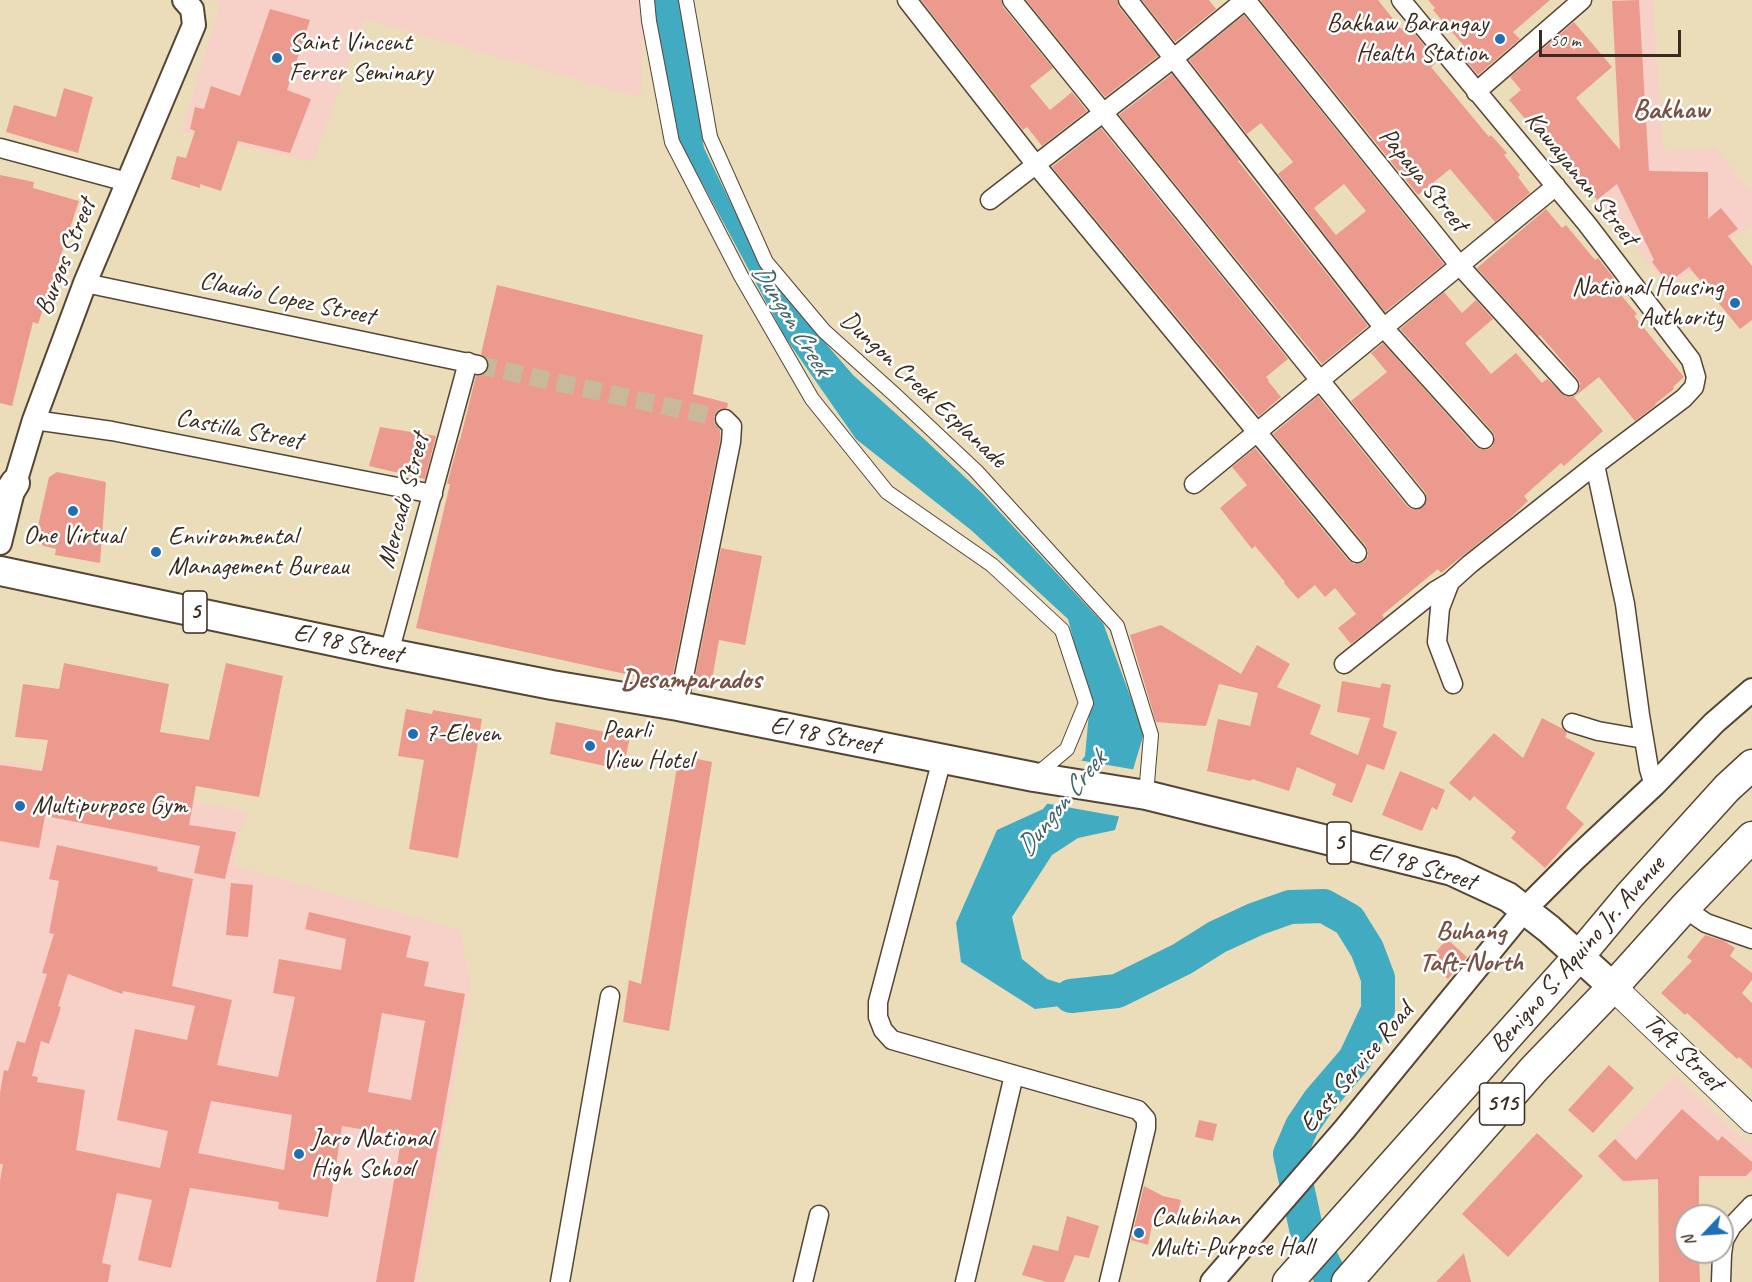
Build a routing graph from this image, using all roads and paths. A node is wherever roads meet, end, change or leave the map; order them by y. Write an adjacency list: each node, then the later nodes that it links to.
1 (184, 0): 15 (street, Burgos Street)
2 (647, 0): 47 (street)
3 (686, 0): 49 (street, Dungon Creek Esplanade)
4 (907, 0): 14 (street)
5 (1012, 0): 12 (street)
6 (1128, 0): 10 (street)
7 (1245, 0): 10 (street); 18 (street, Papaya Street)
8 (1401, 0): 11 (street, Kawayanan Street)
9 (1573, 3): 11 (street)
10 (1174, 58): 12 (street); 20 (street)
11 (1476, 92): 16 (street, Kawayanan Street)
12 (1104, 113): 14 (street); 22 (street)
13 (0, 148): 15 (street)
14 (1036, 165): 17 (street); 26 (street)
15 (127, 182): 19 (street, Burgos Street)
16 (1556, 186): 18 (street); 28 (street, Kawayanan Street)
17 (990, 200)
18 (1460, 266): 20 (street); 23 (street, Papaya Street)
19 (85, 283): 21 (street, Claudio Lopez Street); 24 (street, Burgos Street)
20 (1383, 327): 22 (street); 27 (street)
21 (473, 364): 31 (street, Mercado Street)
22 (1318, 380): 26 (street); 32 (street)
23 (1569, 386)
24 (34, 420): 29 (street, Burgos Street); 31 (street, Castilla Street)
25 (728, 422): 42 (street)
26 (1257, 432): 30 (street); 35 (street)
27 (1484, 439)
28 (1595, 465): 37 (street); 44 (street)
29 (15, 483): 33 (main road); 34 (street, Burgos Street)
30 (1194, 484)
31 (433, 494): 38 (street, Mercado Street)
32 (1416, 499)
33 (0, 507)
34 (0, 543)
35 (1357, 553)
36 (0, 571): 38 (main road, El 98 Street / 5)
37 (1450, 582): 39 (street); 40 (street)
38 (389, 653): 42 (main road, El 98 Street / 5)
39 (1344, 664)
40 (1453, 684)
41 (1752, 690): 48 (street, East Service Road)
42 (678, 706): 45 (main road, El 98 Street / 5)
43 (1572, 723): 44 (street)
44 (1644, 739): 48 (street)
45 (942, 759): 47 (main road, El 98 Street / 5); 57 (street)
46 (1752, 765): 54 (highway, Benigno S. Aquino Jr. Avenue)
47 (1034, 777): 49 (main road, El 98 Street / 5)
48 (1654, 785): 52 (street, East Service Road)
49 (1146, 795): 52 (main road, El 98 Street / 5)
50 (1752, 837): 51 (highway, Benigno S. Aquino Jr. Avenue)
51 (1684, 908): 53 (street); 55 (highway, Benigno S. Aquino Jr. Avenue)
52 (1525, 909): 54 (main road, El 98 Street / 5); 65 (street, East Service Road)
53 (1752, 939)
54 (1579, 956): 55 (main road, El 98 Street / 5); 66 (highway, Benigno S. Aquino Jr. Avenue / 515)
55 (1613, 987): 58 (main road, Taft Street); 67 (highway, Benigno S. Aquino Jr. Avenue / 515)
56 (610, 996): 61 (street)
57 (1014, 1075): 63 (street); 64 (street)
58 (1752, 1120)
59 (1752, 1205): 68 (street)
60 (819, 1215): 62 (street)
61 (560, 1282)
62 (803, 1282)
63 (965, 1282)
64 (1109, 1282)
65 (1212, 1282)
66 (1288, 1282)
67 (1347, 1282)
68 (1721, 1282)

